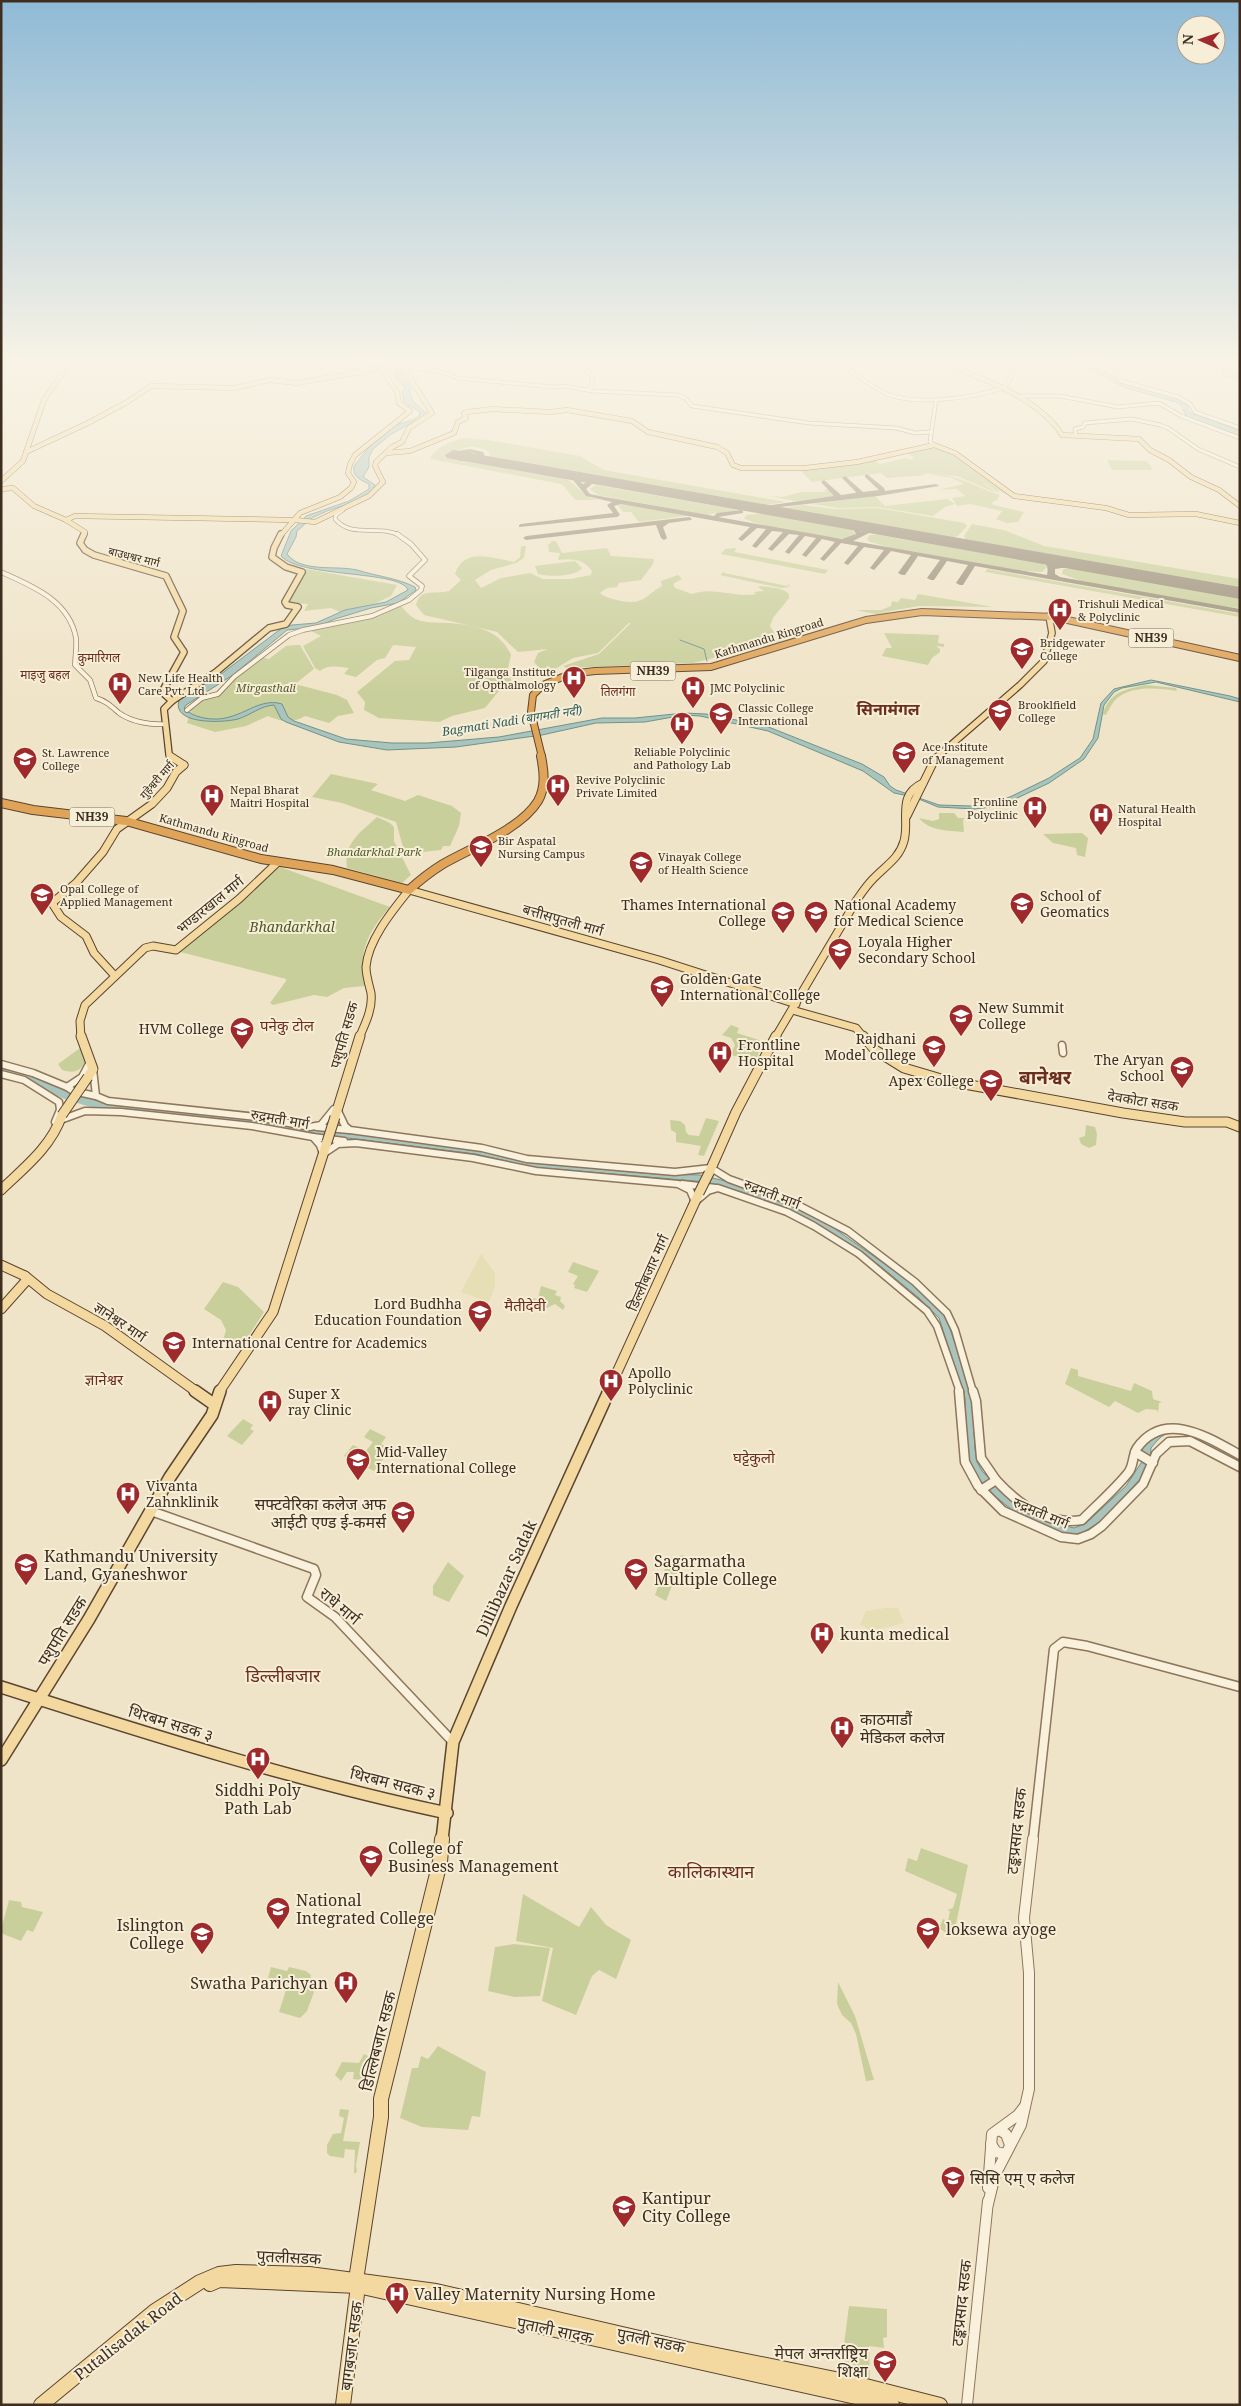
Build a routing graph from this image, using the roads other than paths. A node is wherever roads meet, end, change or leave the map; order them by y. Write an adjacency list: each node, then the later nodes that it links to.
1 (14, 470): 6 (main road)
2 (348, 470): 11 (main road)
3 (377, 470): 8 (main road)
4 (979, 470): 12 (main road)
5 (1182, 470): 9 (main road)
6 (1, 481)
7 (1, 489): 10 (main road)
8 (351, 506): 11 (main road); 19 (street)
9 (1240, 506)
10 (66, 520): 11 (main road); 18 (main road, बाउधश्वर मार्ग)
11 (293, 520): 18 (main road)
12 (1240, 523)
13 (1, 572): 20 (street)
14 (1052, 618): 15 (highway, Kathmandu Ringroad / NH39); 17 (highway, Kathmandu Ringroad / NH39); 21 (main road)
15 (807, 638): 16 (highway, Kathmandu Ringroad / NH39); 16 (highway)
16 (781, 647): 26 (highway, Kathmandu Ringroad / NH39)
17 (1240, 658)
18 (172, 701): 20 (main road)
19 (187, 710)
20 (166, 724): 24 (main road, गुहेश्वरी मार्ग)
21 (919, 787): 23 (main road); 23 (main road)
22 (1, 803): 24 (highway, Kathmandu Ringroad / NH39)
23 (910, 813): 29 (main road)
24 (125, 823): 25 (highway, Kathmandu Ringroad / NH39); 28 (main road, गुहेश्वरी मार्ग)
25 (278, 862): 26 (highway, Kathmandu Ringroad / NH39); 27 (main road, भण्डारखाल मार्ग)
26 (409, 890): 29 (main road, बत्तीसपुतली मार्ग); 39 (main road, पशुपति सडक)
27 (150, 946): 28 (main road)
28 (115, 976): 33 (main road)
29 (794, 1007): 42 (main road, देवकोटा सडक); 47 (main road, डिल्लीबजार मार्ग)
30 (1062, 1045): 31 (street)
31 (1063, 1054)
32 (1, 1064): 35 (street)
33 (92, 1065): 35 (street); 36 (street); 40 (main road, bridge)
34 (1, 1074): 37 (street)
35 (67, 1087): 36 (street)
36 (96, 1096): 41 (street)
37 (59, 1102): 38 (street); 40 (street)
38 (85, 1111): 40 (street); 44 (street, रुद्रमती मार्ग)
39 (336, 1113): 41 (street); 43 (street); 46 (main road, bridge)
40 (59, 1119): 52 (main road)
41 (316, 1127): 43 (street)
42 (1240, 1127)
43 (350, 1130): 48 (street)
44 (313, 1137): 45 (street); 46 (street, रुद्रमती मार्ग)
45 (356, 1143): 46 (street); 50 (street)
46 (323, 1154): 60 (main road, पशुपति सडक)
47 (710, 1170): 48 (street); 49 (street); 53 (main road, डिल्लीबजार मार्ग, bridge)
48 (675, 1172): 49 (street)
49 (729, 1179): 65 (street)
50 (678, 1184): 51 (street, रुद्रमती मार्ग); 53 (street)
51 (718, 1188): 53 (street); 66 (street, रुद्रमती मार्ग)
52 (1, 1190)
53 (697, 1198): 59 (main road, डिल्लीबजार मार्ग)
54 (1, 1265): 55 (main road, ज्ञानेश्वर मार्ग)
55 (25, 1276): 56 (main road, ज्ञानेश्वर मार्ग); 57 (main road)
56 (40, 1289): 57 (main road); 60 (main road, ज्ञानेश्वर मार्ग)
57 (18, 1291): 58 (main road)
58 (1, 1309)
59 (620, 1363): 71 (main road, Dillibazar Sadak)
60 (213, 1410): 67 (main road, पशुपति सडक)
61 (1137, 1453): 62 (street); 63 (street); 65 (street)
62 (1240, 1455)
63 (1152, 1462): 64 (street, रुद्रमती मार्ग); 66 (street, रुद्रमती मार्ग)
64 (1240, 1467)
65 (995, 1481): 66 (street)
66 (982, 1489)
67 (151, 1511): 70 (main road, पशुपति सडक); 71 (street, राधे मार्ग)
68 (1, 1687): 70 (main road, थिरबम सडक ३)
69 (1240, 1687): 75 (street, टङ्कप्रसाद सडक)
70 (38, 1699): 72 (main road, पशुपति सडक); 73 (main road, थिरबम सडक ३)
71 (453, 1742): 74 (main road, Dillibazar Sadak)
72 (1, 1760)
73 (332, 1784): 74 (main road, थिरबम सदक ३)
74 (447, 1813): 81 (main road, डिल्लिबजार सडक)
75 (1027, 2104): 76 (street); 78 (street, टङ्कप्रसाद सडक)
76 (999, 2130): 77 (street); 78 (street)
77 (990, 2141): 78 (street); 79 (street, टङ्कप्रसाद सडक)
78 (1008, 2150): 79 (street, टङ्कप्रसाद सडक)
79 (988, 2204): 87 (street, टङ्कप्रसाद सडक)
80 (219, 2277): 81 (main road); 83 (main road, Putalisadak Road); 84 (main road)
81 (357, 2283): 82 (main road, पुतली सडक); 85 (main road, बागबजार सडक)
82 (888, 2401): 86 (main road, पुतली सडक)
83 (40, 2405)
84 (48, 2405)
85 (343, 2405)
86 (940, 2405)
87 (966, 2405)

